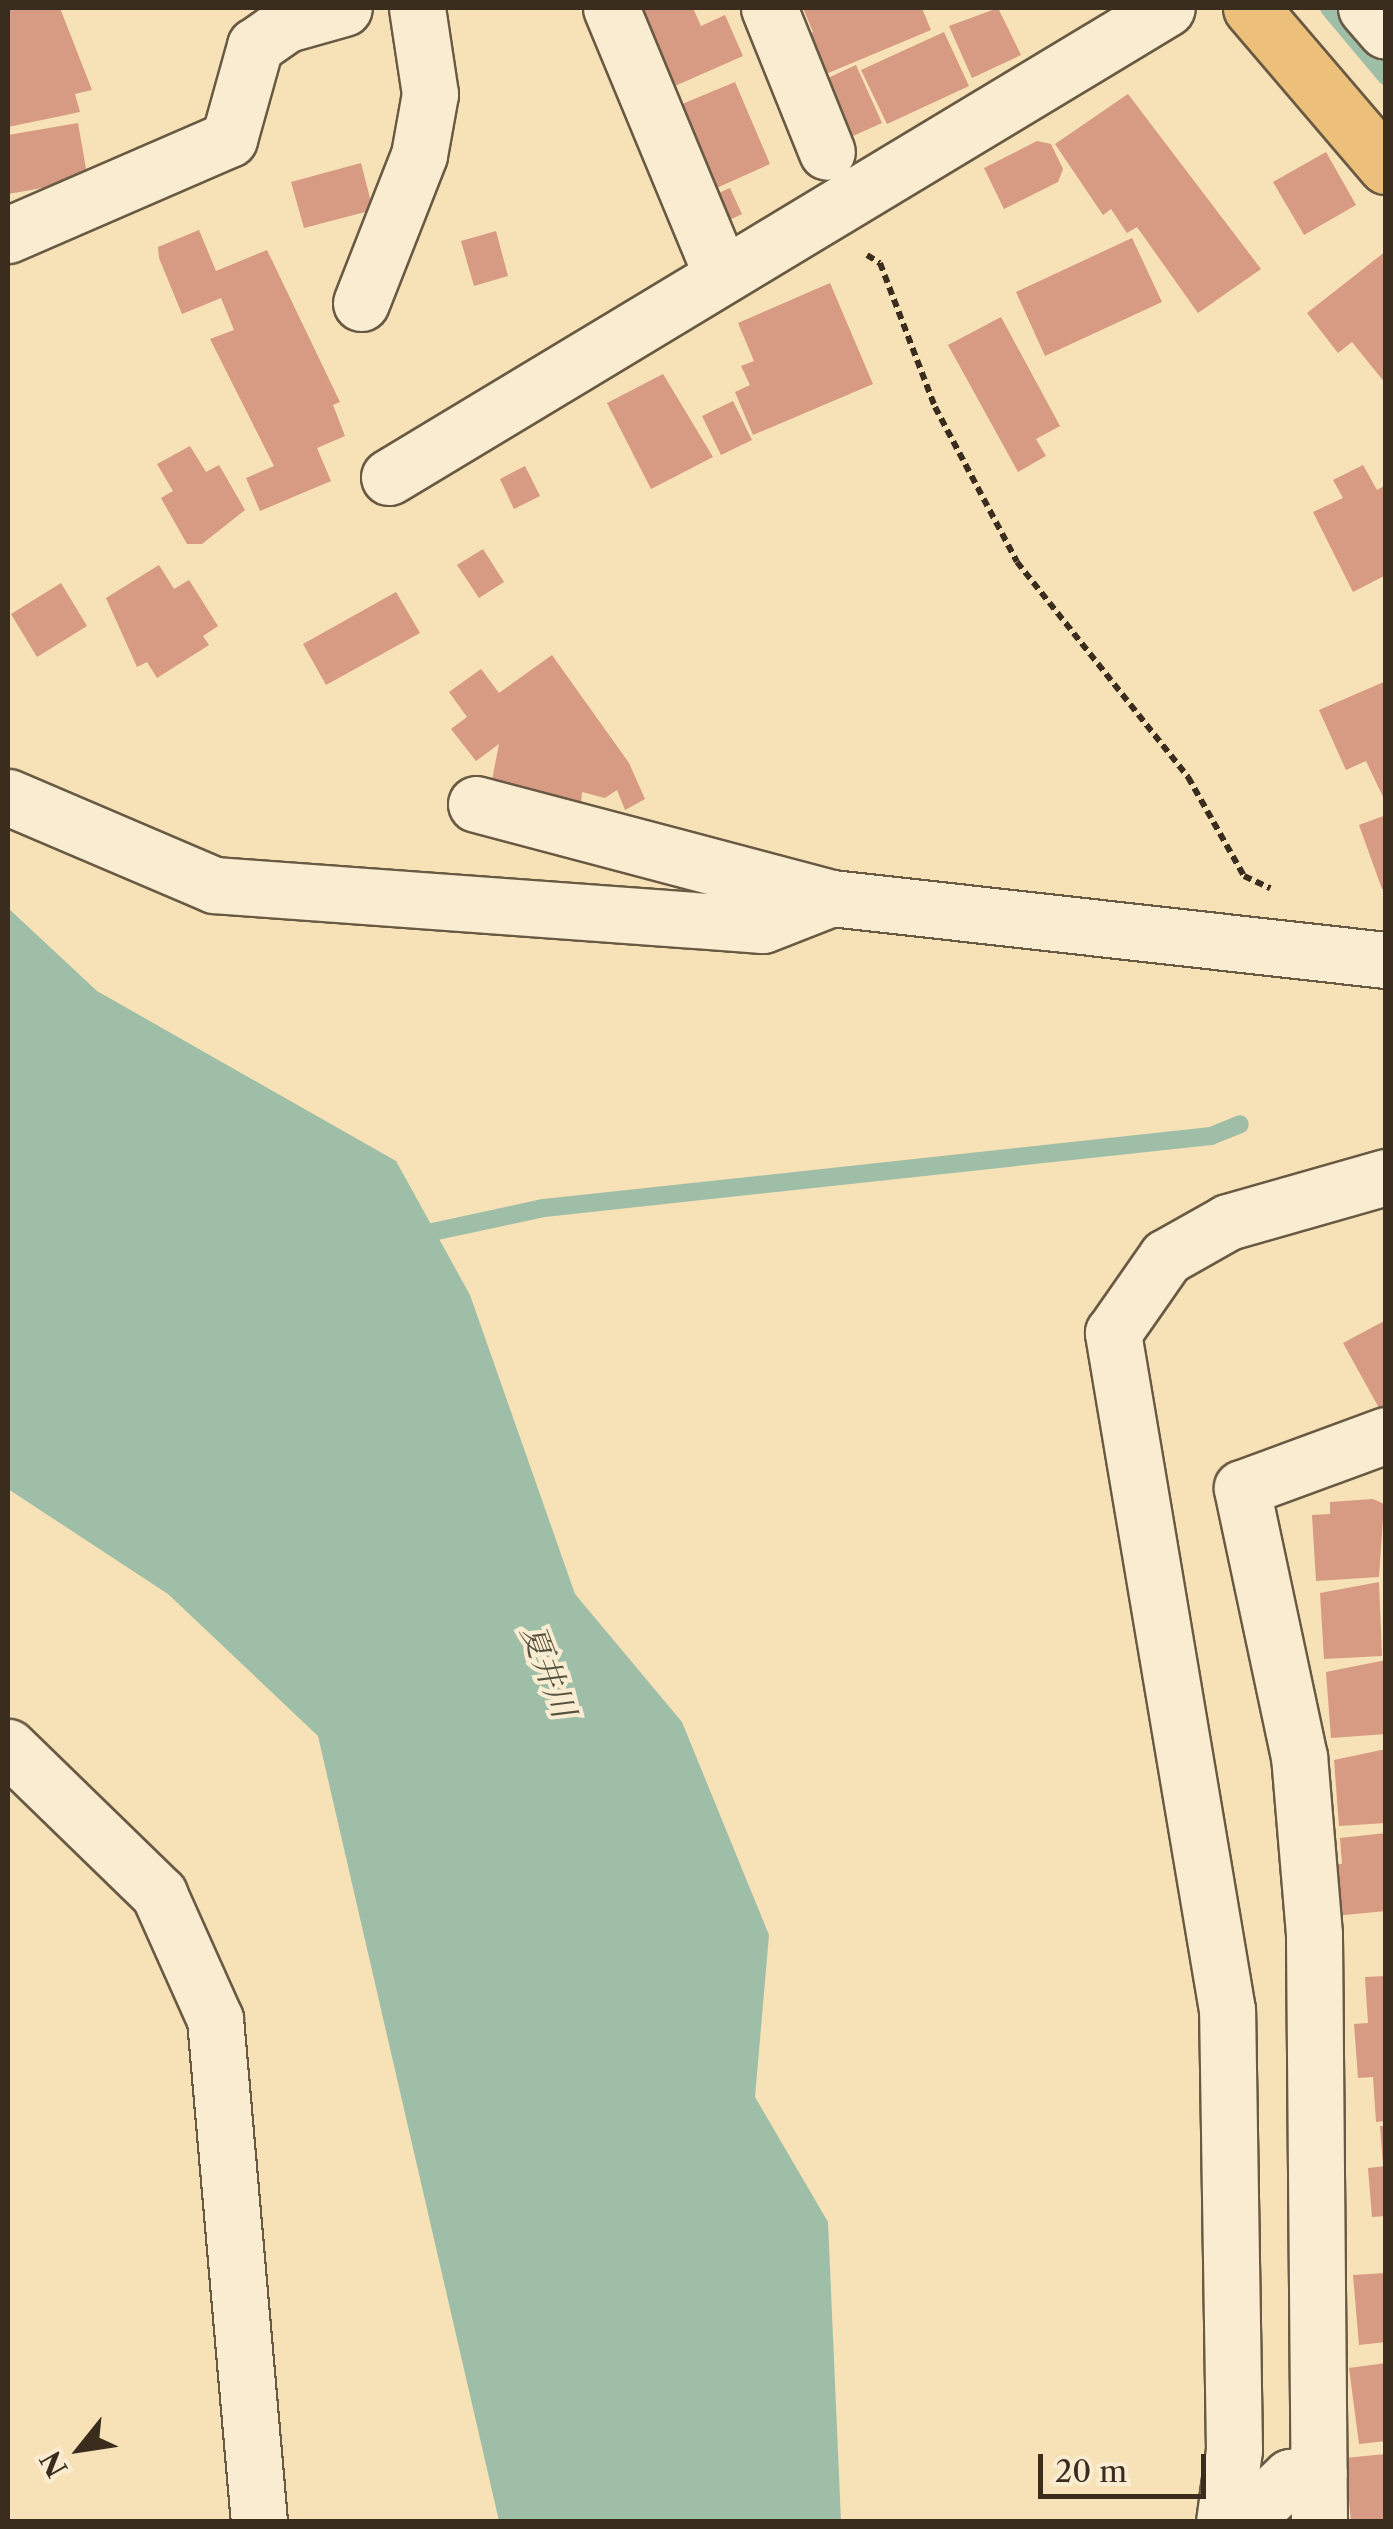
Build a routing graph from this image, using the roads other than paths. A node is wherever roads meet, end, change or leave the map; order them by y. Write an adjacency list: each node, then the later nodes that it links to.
1 (344, 8): 11 (street)
2 (417, 8): 13 (street)
3 (611, 8): 12 (street)
4 (770, 8): 9 (street)
5 (1167, 8): 12 (street)
6 (1251, 8): 10 (main road)
7 (1366, 8): 8 (street)
8 (1386, 31)
9 (827, 152)
10 (1386, 166)
11 (8, 236)
12 (720, 271): 14 (street)
13 (360, 304)
14 (389, 476)
15 (8, 797): 17 (street)
16 (476, 804): 17 (street)
17 (832, 898): 18 (street)
18 (1386, 960)
19 (1386, 1177): 24 (street)
20 (1386, 1435): 22 (street)
21 (8, 1748): 23 (street)
22 (1319, 2497): 25 (street)
23 (260, 2522)
24 (1224, 2522)
25 (1243, 2522)

